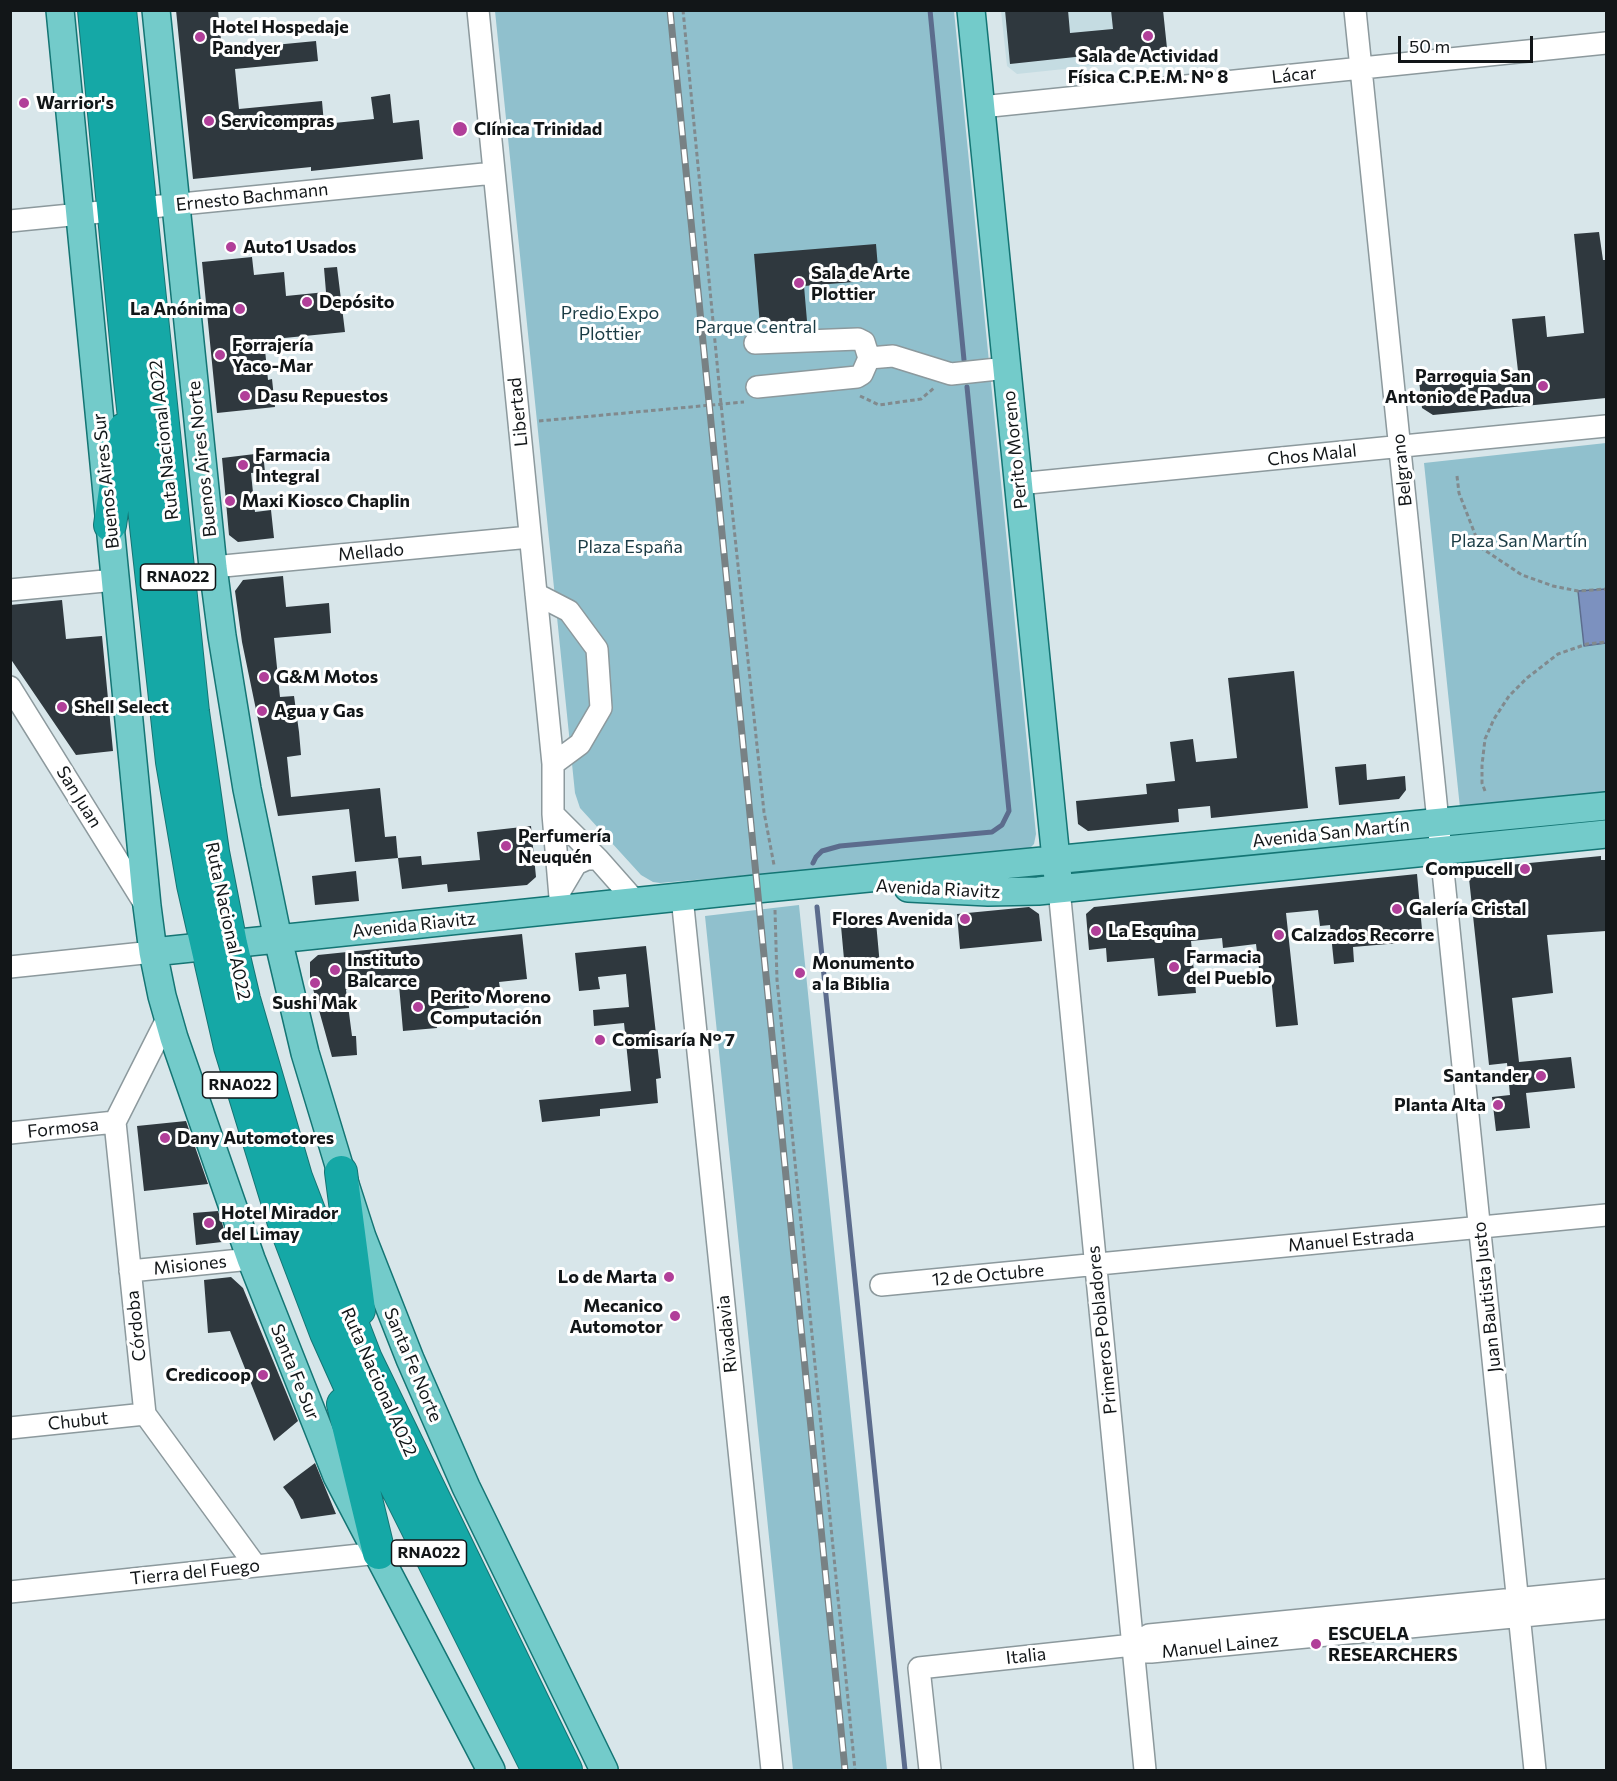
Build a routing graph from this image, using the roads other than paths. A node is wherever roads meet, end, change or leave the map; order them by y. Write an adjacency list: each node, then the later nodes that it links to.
1 (60, 10): 14 (main road, Buenos Aires Sur)
2 (94, 10): 13 (highway, Ruta Nacional A022 / RNA022)
3 (120, 10): 13 (highway, Ruta Nacional A022 / RNA022)
4 (156, 10): 12 (main road, Buenos Aires Norte)
5 (477, 10): 11 (street, Libertad)
6 (971, 10): 10 (main road, Perito Moreno)
7 (1355, 10): 9 (street, Belgrano)
8 (1606, 43): 9 (street, Lácar)
9 (1361, 68): 10 (street, Lácar); 22 (street, Belgrano)
10 (981, 107): 18 (main road, Perito Moreno)
11 (494, 172): 12 (street, Ernesto Bachmann); 25 (street, Libertad)
12 (176, 204): 13 (street, Ernesto Bachmann); 26 (main road, Buenos Aires Norte)
13 (126, 209): 14 (street, Ernesto Bachmann); 19 (highway, Ruta Nacional A022 / RNA022); 46 (highway, Ruta Nacional A022 / RNA022)
14 (80, 214): 15 (street, Ernesto Bachmann); 24 (main road, Buenos Aires Sur)
15 (10, 221)
16 (755, 343): 17 (street)
17 (869, 358): 18 (street); 20 (street)
18 (1007, 368): 23 (main road, Perito Moreno)
19 (130, 381): 24 (highway); 46 (highway, Ruta Nacional A022 / RNA022)
20 (757, 387)
21 (1606, 426): 22 (street, Chos Malal)
22 (1400, 447): 23 (street, Chos Malal); 34 (street, Belgrano)
23 (1018, 484): 38 (main road, Perito Moreno)
24 (110, 525): 27 (main road, Buenos Aires Sur)
25 (530, 537): 26 (street, Mellado); 29 (street, Libertad)
26 (213, 567): 45 (main road, Buenos Aires Norte)
27 (115, 580): 28 (street); 44 (main road, Buenos Aires Sur)
28 (10, 590)
29 (536, 594): 31 (street, Libertad); 31 (street)
30 (10, 687): 44 (street, San Juan)
31 (553, 764): 33 (street, Libertad)
32 (1606, 806): 34 (main road, Avenida San Martín)
33 (553, 814): 37 (street); 42 (street, Libertad)
34 (1439, 823): 36 (street, Juan Bautista Justo); 38 (main road, Avenida San Martín)
35 (1606, 834): 36 (main road, Avenida San Martín)
36 (1442, 850): 40 (main road, Avenida San Martín); 56 (street, Juan Bautista Justo)
37 (598, 859): 42 (street); 43 (street)
38 (1056, 861): 39 (main road, Avenida Riavitz); 40 (main road, Perito Moreno)
39 (817, 883): 40 (main road, Avenida Riavitz); 41 (main road, Avenida Riavitz)
40 (1059, 888): 58 (street, Primeros Pobladores)
41 (682, 897): 43 (main road, Avenida Riavitz); 76 (street, Rivadavia)
42 (561, 900): 43 (main road, Avenida Riavitz); 45 (main road, Avenida Riavitz)
43 (636, 902)
44 (147, 906): 47 (main road, Buenos Aires Sur)
45 (279, 939): 46 (main road, Avenida Riavitz); 54 (main road, Santa Fe Norte)
46 (218, 945): 47 (main road, Avenida Riavitz); 61 (highway, Ruta Nacional A022 / RNA022); 62 (highway, Ruta Nacional A022 / RNA022)
47 (153, 952): 48 (street, Avenida Riavitz); 49 (main road, Santa Fe Sur)
48 (10, 967)
49 (168, 1017): 50 (main road, Santa Fe Sur); 51 (street)
50 (180, 1056): 51 (street); 57 (main road, Santa Fe Sur)
51 (148, 1059): 52 (street)
52 (115, 1122): 53 (street, Formosa); 59 (street, Córdoba)
53 (10, 1133)
54 (340, 1172): 62 (highway); 75 (main road, Santa Fe Norte)
55 (1606, 1215): 56 (street, Manuel Estrada)
56 (1480, 1227): 58 (street, Manuel Estrada); 69 (street, Juan Bautista Justo)
57 (251, 1259): 59 (street, Misiones); 65 (main road, Santa Fe Sur)
58 (1096, 1264): 60 (street, 12 de Octubre); 71 (street, Primeros Pobladores)
59 (130, 1271): 63 (street, Córdoba)
60 (881, 1285)
61 (326, 1333): 65 (highway); 73 (highway, Ruta Nacional A022 / RNA022)
62 (366, 1359): 74 (highway, Ruta Nacional A022 / RNA022)
63 (145, 1414): 64 (street, Chubut); 66 (street, Córdoba)
64 (10, 1428)
65 (379, 1553): 66 (street, Tierra del Fuego); 72 (main road, Santa Fe Sur)
66 (255, 1566): 68 (street, Tierra del Fuego)
67 (1606, 1590): 69 (street, Manuel Lainez)
68 (10, 1592)
69 (1518, 1607): 70 (street, Manuel Lainez); 71 (street, Manuel Lainez); 79 (street, Juan Bautista Justo)
70 (1606, 1608)
71 (1133, 1645): 77 (street, Italia); 78 (street, Primeros Pobladores)
72 (491, 1770)
73 (538, 1770)
74 (566, 1770)
75 (604, 1770)
76 (772, 1770)
77 (930, 1770)
78 (1145, 1770)
79 (1535, 1770)

